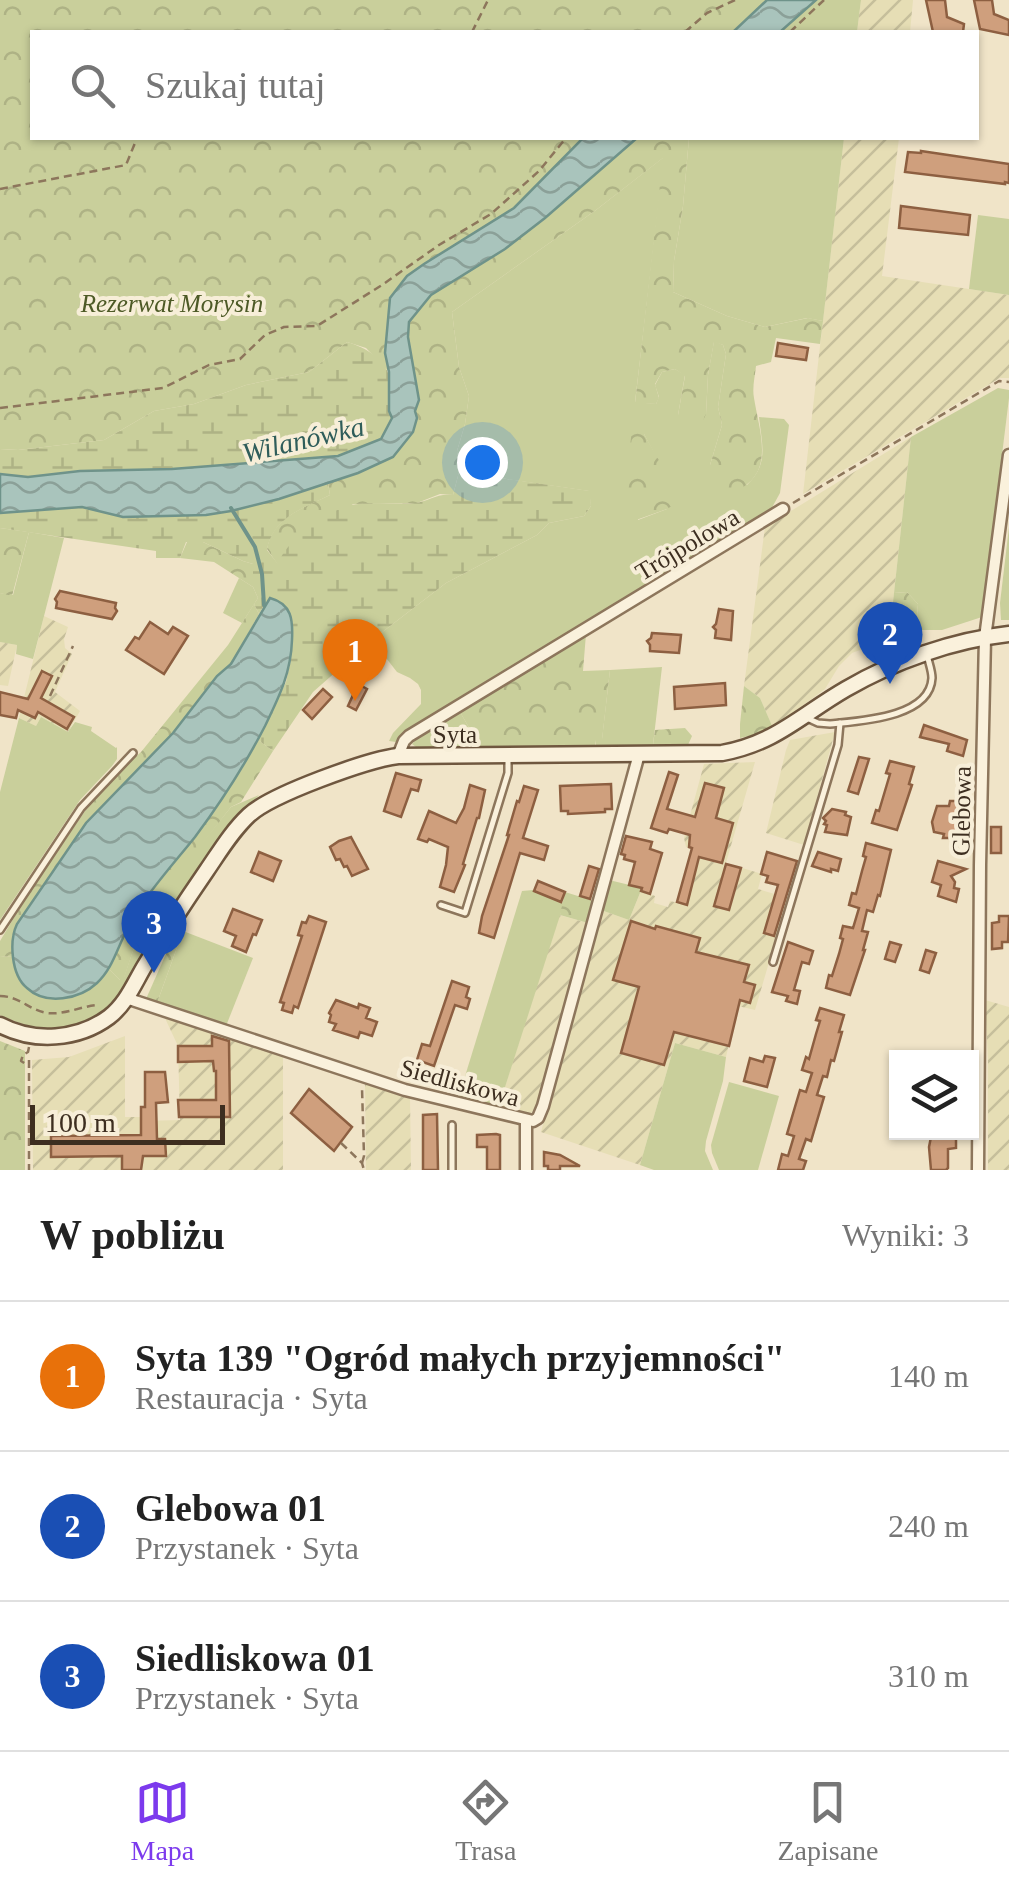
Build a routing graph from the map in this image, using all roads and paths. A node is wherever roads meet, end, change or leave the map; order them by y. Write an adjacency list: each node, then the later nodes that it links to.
1 (488, 0): 4 (path)
2 (735, 0): 5 (path)
3 (824, 0): 6 (path)
4 (473, 30)
5 (687, 30)
6 (792, 30)
7 (136, 140): 9 (path)
8 (564, 140): 11 (path)
9 (0, 188)
10 (1009, 382): 13 (path)
11 (0, 408)
12 (1009, 455): 15 (street, Glebowa)
13 (784, 509): 23 (street, Trójpolowa)
14 (1009, 634): 15 (street, Syta)
15 (985, 638): 17 (street, Syta); 44 (street, Glebowa)
16 (73, 646): 18 (path)
17 (926, 654): 19 (street, Syta); 20 (lane)
18 (50, 696)
19 (805, 716): 20 (lane); 22 (street, Syta)
20 (840, 723): 27 (lane)
21 (133, 753): 26 (lane)
22 (638, 754): 24 (street, Syta); 36 (street, Siedliskowa)
23 (398, 756): 24 (street, Syta); 29 (street, Syta)
24 (508, 756): 25 (lane)
25 (441, 905)
26 (0, 930)
27 (773, 962)
28 (0, 996): 30 (path)
29 (126, 998): 31 (street, Syta); 36 (street, Siedliskowa)
30 (102, 1008)
31 (0, 1025)
32 (29, 1045): 34 (path)
33 (29, 1060): 34 (path)
34 (29, 1066): 40 (path)
35 (362, 1080): 39 (path)
36 (526, 1120): 43 (street)
37 (452, 1125): 42 (lane)
38 (341, 1143): 39 (path)
39 (362, 1163): 41 (path)
40 (29, 1170)
41 (364, 1170)
42 (452, 1170)
43 (526, 1170)
44 (978, 1170)

